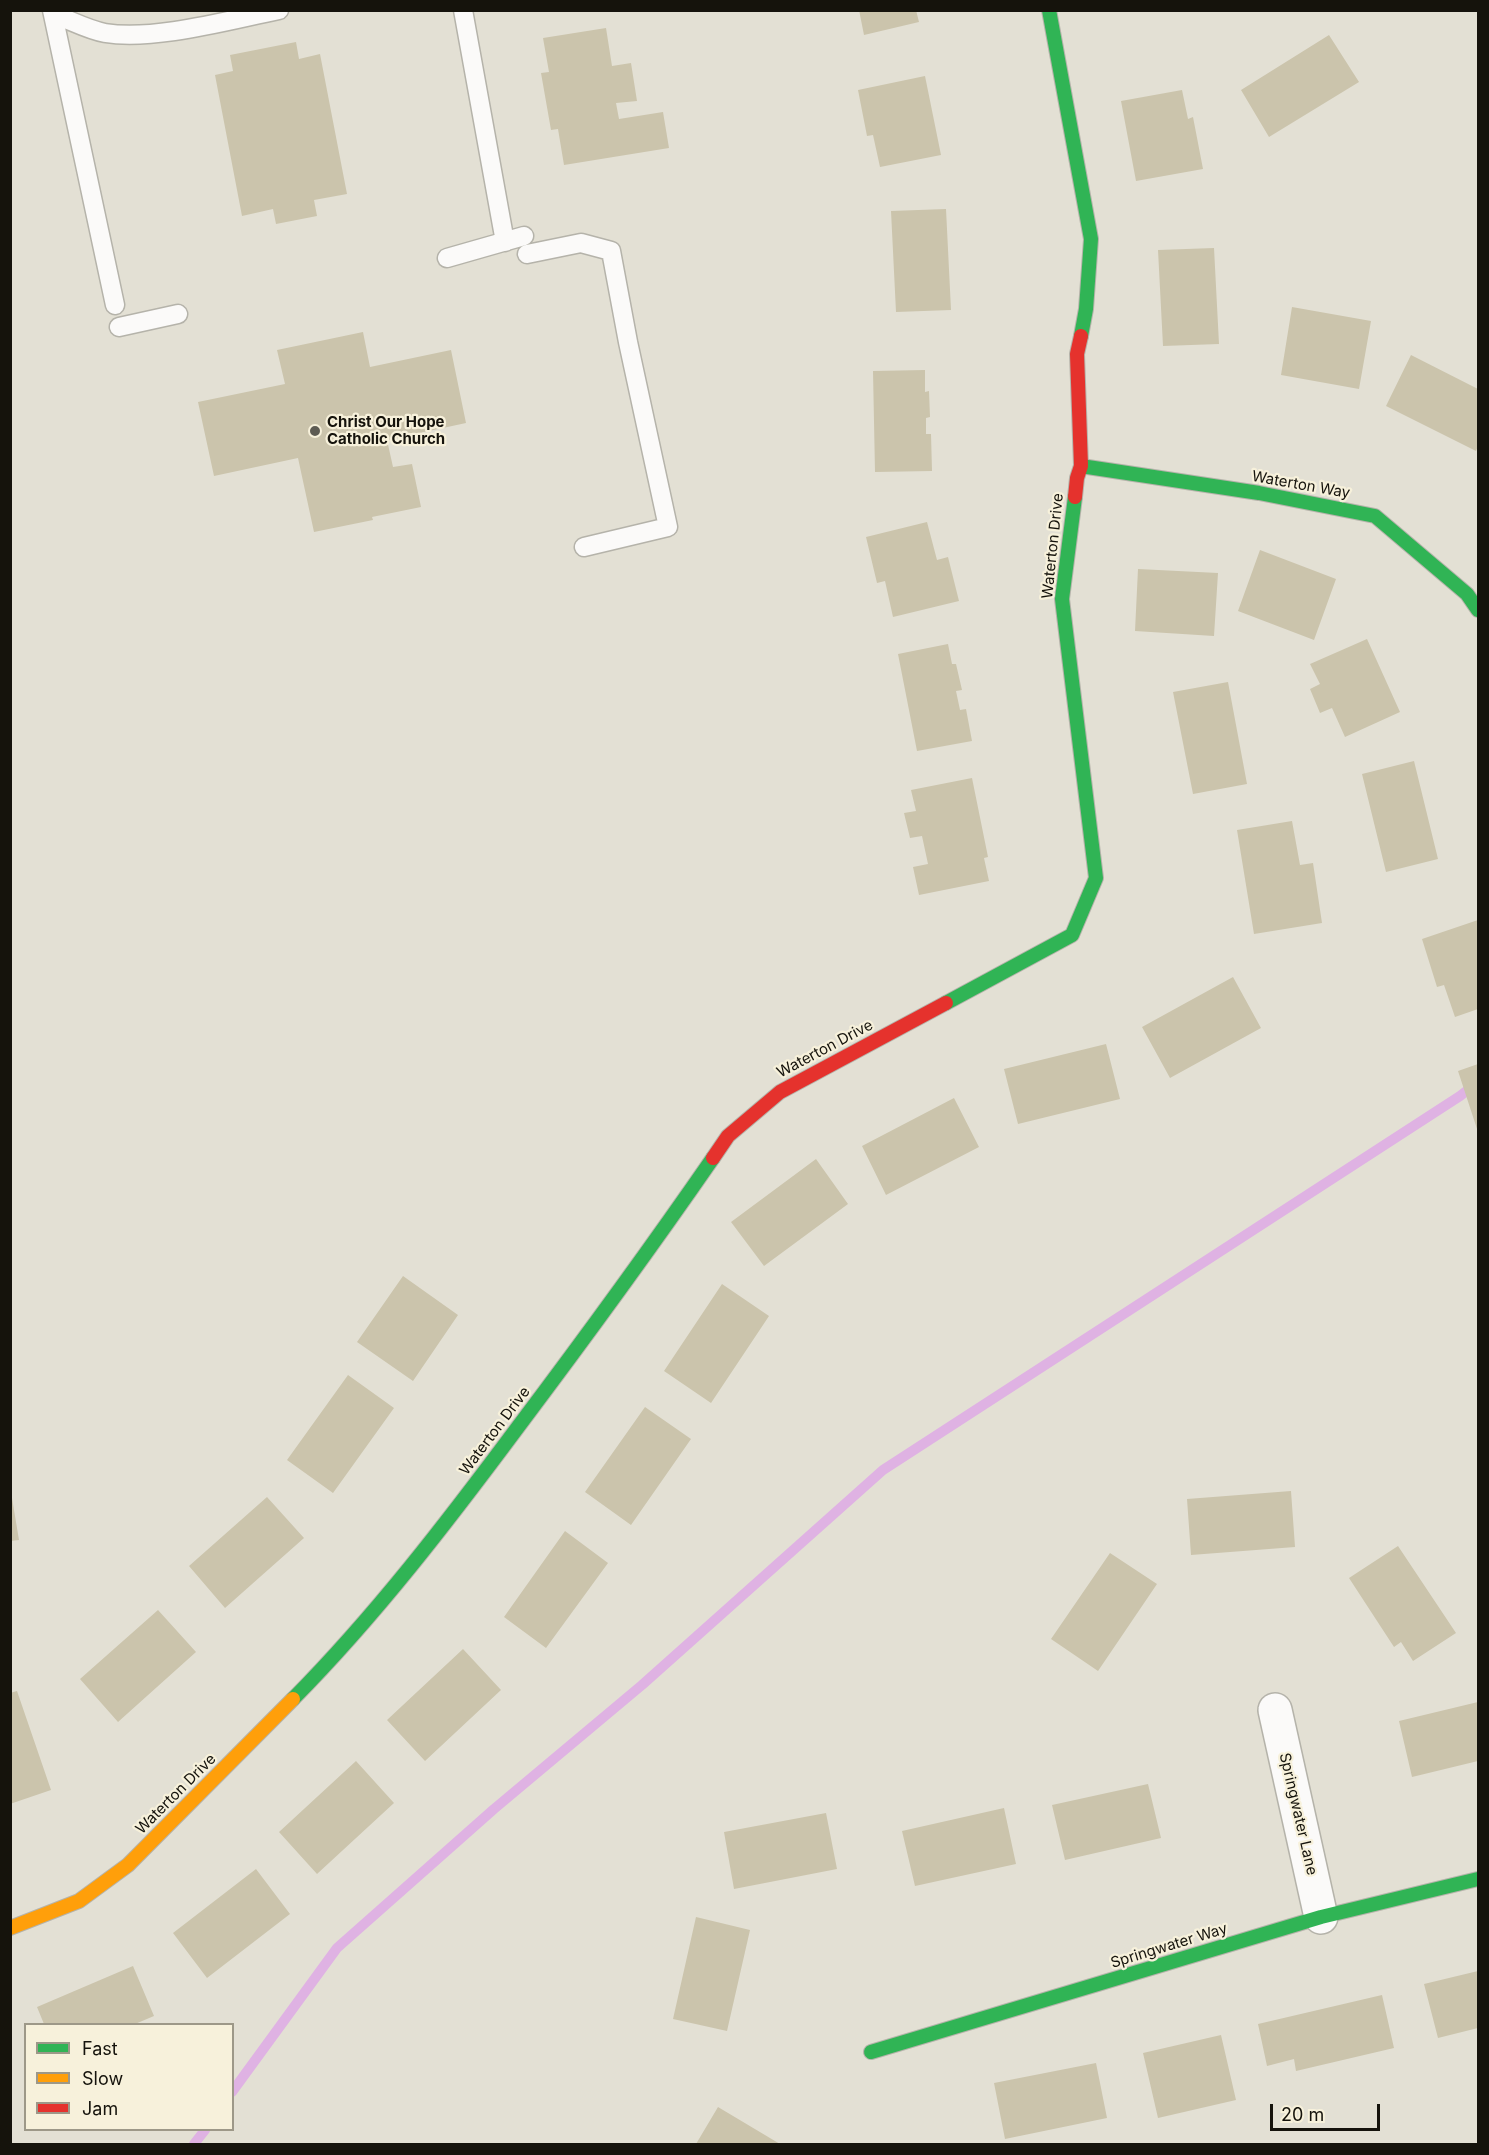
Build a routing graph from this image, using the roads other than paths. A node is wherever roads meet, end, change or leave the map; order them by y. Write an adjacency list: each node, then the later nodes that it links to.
1 (279, 10): 4 (lane)
2 (464, 10): 5 (lane)
3 (1049, 10): 10 (street, Waterton Drive)
4 (53, 12): 7 (lane)
5 (505, 242): 6 (lane); 11 (lane)
6 (447, 258)
7 (115, 305)
8 (178, 314): 9 (lane)
9 (119, 327)
10 (1081, 466): 12 (street, Waterton Way); 16 (street, Waterton Drive)
11 (584, 547)
12 (1479, 610)
13 (1275, 1710): 15 (street, Springwater Lane)
14 (1479, 1879): 15 (street, Springwater Way)
15 (1321, 1917): 17 (street, Springwater Way)
16 (10, 1928)
17 (871, 2052)

